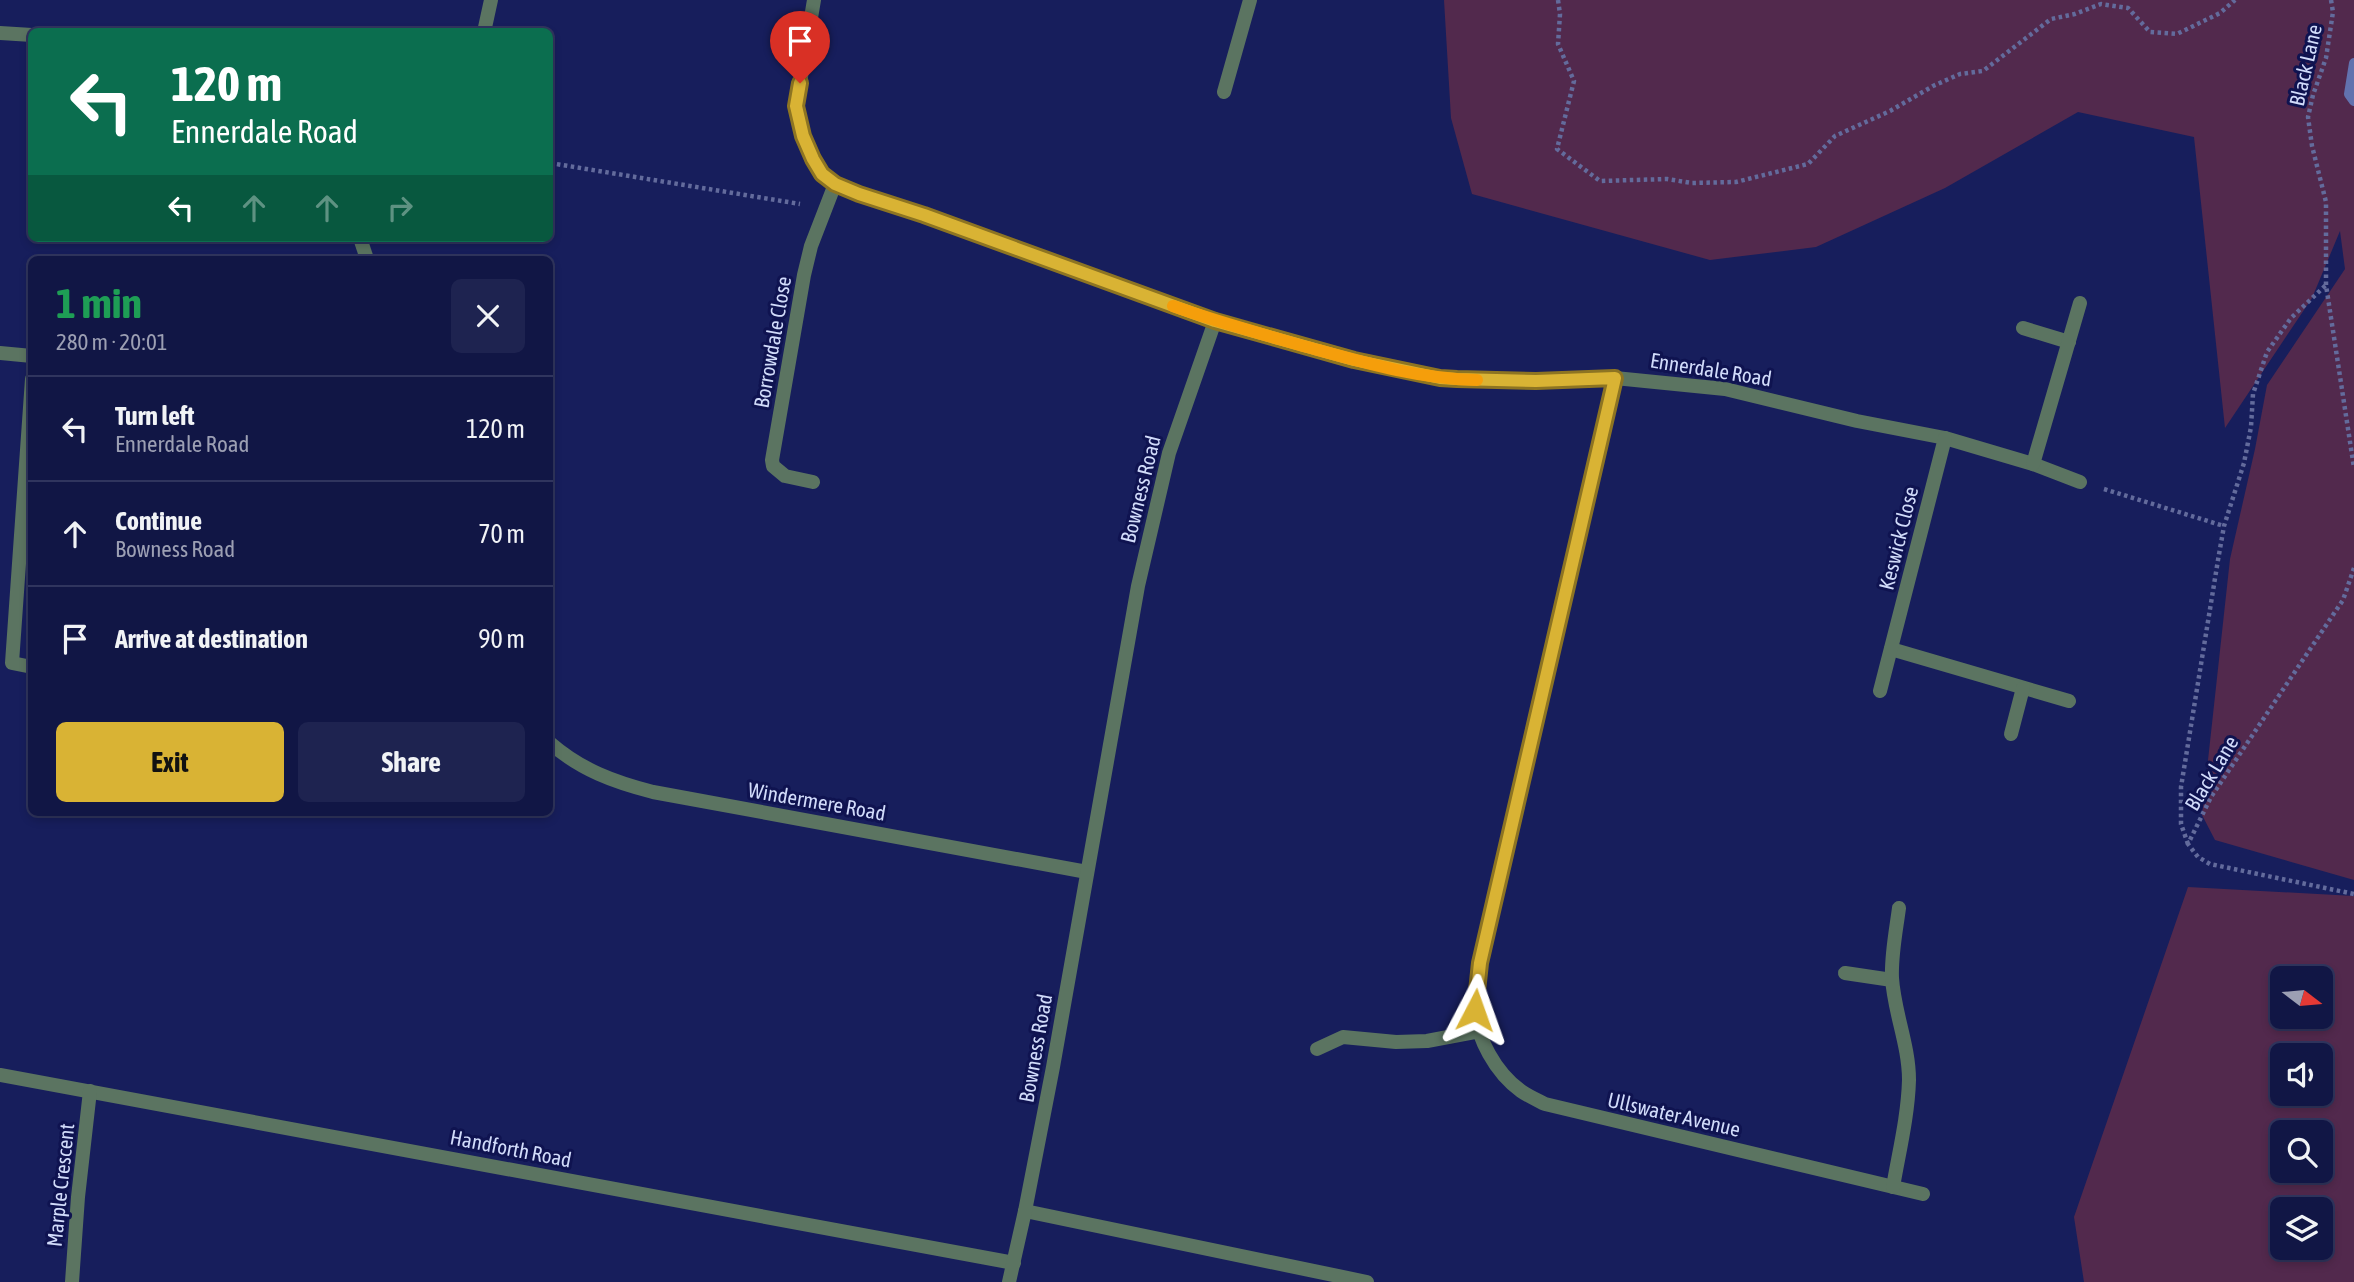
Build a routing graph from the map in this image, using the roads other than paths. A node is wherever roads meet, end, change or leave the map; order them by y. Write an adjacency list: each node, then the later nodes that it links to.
1 (491, 0): 4 (street)
2 (814, 0): 8 (street)
3 (1250, 0): 7 (street)
4 (485, 28)
5 (0, 33): 6 (street)
6 (28, 36)
7 (1224, 92)
8 (835, 184): 10 (street); 19 (street, Borrowdale Close)
9 (2080, 303): 12 (street)
10 (1215, 321): 15 (street, Ennerdale Road); 28 (street, Bowness Road)
11 (2023, 328): 12 (street)
12 (2069, 342): 18 (street)
13 (0, 353): 14 (street)
14 (28, 356)
15 (1615, 378): 17 (street, Ennerdale Road); 32 (street, Ullswater Avenue)
16 (28, 436): 22 (street)
17 (1945, 438): 18 (street, Ennerdale Road); 21 (street, Keswick Close)
18 (2033, 464): 20 (street, Ennerdale Road)
19 (813, 482)
20 (2080, 482)
21 (1891, 649): 23 (street); 24 (street, Keswick Close)
22 (28, 666)
23 (2024, 688): 25 (street); 26 (street)
24 (1880, 691)
25 (2069, 701)
26 (2011, 734)
27 (553, 746): 28 (street, Windermere Road)
28 (1087, 872): 38 (street, Bowness Road)
29 (1899, 908): 31 (street)
30 (1845, 973): 31 (street)
31 (1892, 979): 36 (street)
32 (1480, 1031): 33 (street); 36 (street, Ullswater Avenue)
33 (1317, 1049)
34 (0, 1074): 35 (street, Handforth Road)
35 (90, 1091): 39 (street, Handforth Road); 40 (street, Marple Crescent)
36 (1893, 1187): 37 (street, Ullswater Avenue)
37 (1923, 1194)
38 (1026, 1211): 39 (street, Bowness Road); 42 (street)
39 (1014, 1263): 41 (street, Bowness Road)
40 (72, 1282)
41 (1009, 1282)
42 (1367, 1282)

